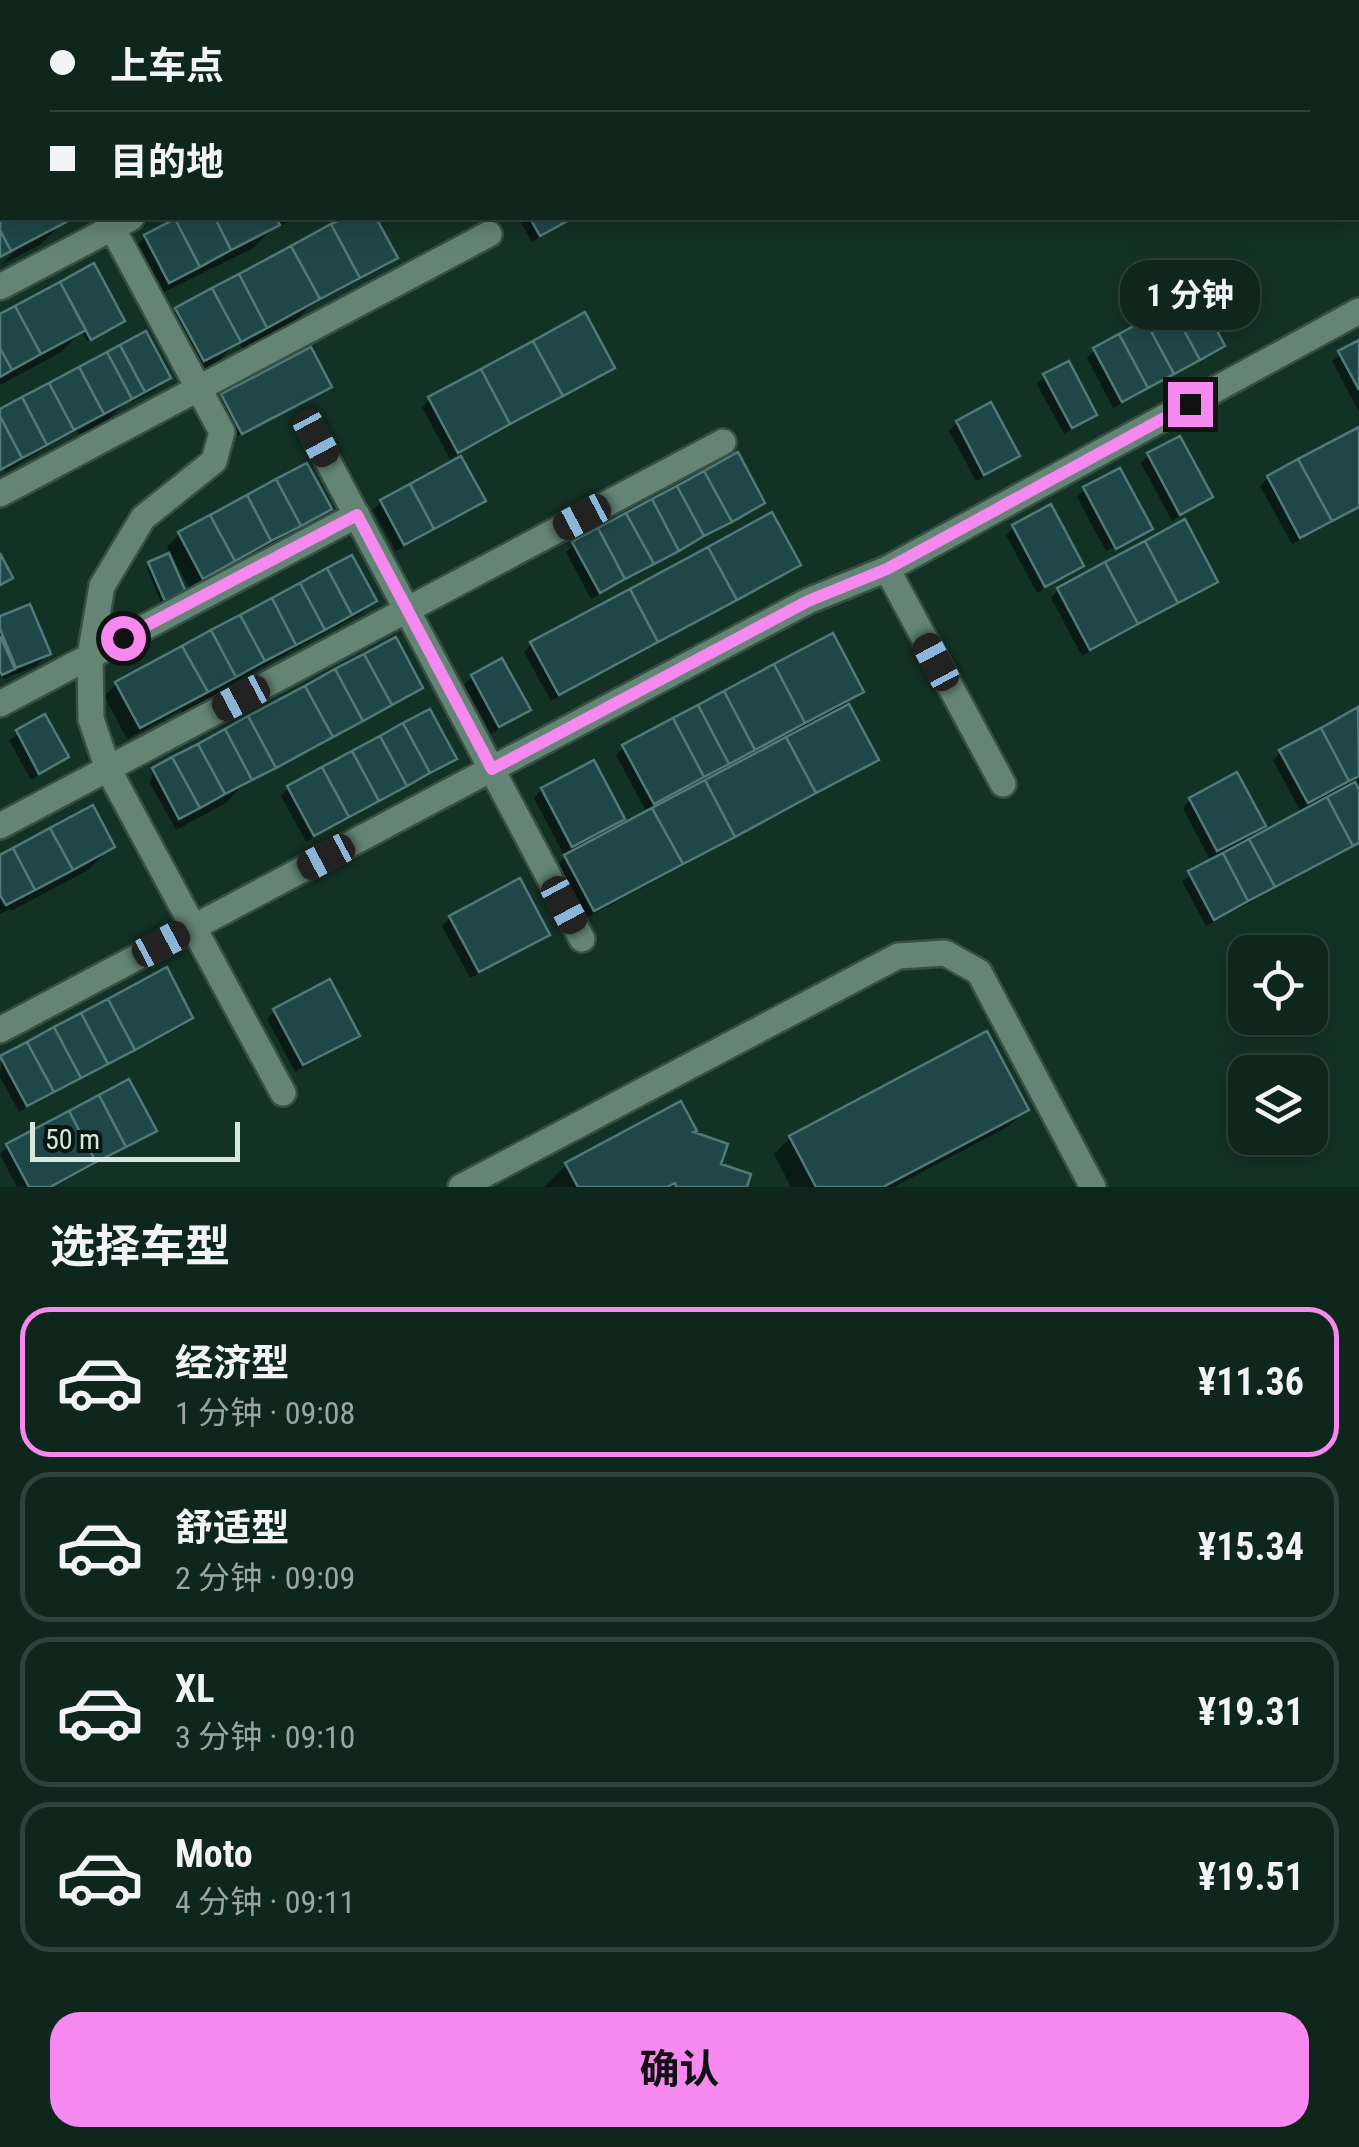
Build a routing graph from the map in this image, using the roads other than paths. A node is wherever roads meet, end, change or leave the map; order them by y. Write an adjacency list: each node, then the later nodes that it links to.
1 (116, 221): 3 (lane); 5 (lane)
2 (489, 234): 5 (lane)
3 (0, 287)
4 (1359, 312): 10 (lane)
5 (198, 388): 8 (lane); 12 (lane)
6 (316, 438): 9 (lane)
7 (722, 442): 11 (lane)
8 (0, 494)
9 (357, 515): 11 (lane); 12 (lane)
10 (887, 569): 15 (lane); 16 (lane)
11 (408, 610): 14 (lane); 15 (lane)
12 (90, 656): 13 (lane); 14 (lane)
13 (0, 704)
14 (108, 769): 17 (lane); 18 (lane)
15 (492, 769): 18 (lane); 19 (lane)
16 (1003, 784)
17 (0, 826)
18 (193, 927): 20 (lane); 21 (lane)
19 (582, 939)
20 (0, 1030)
21 (283, 1093)
22 (507, 1176): 23 (lane); 24 (lane)
23 (461, 1187)
24 (1093, 1187)

